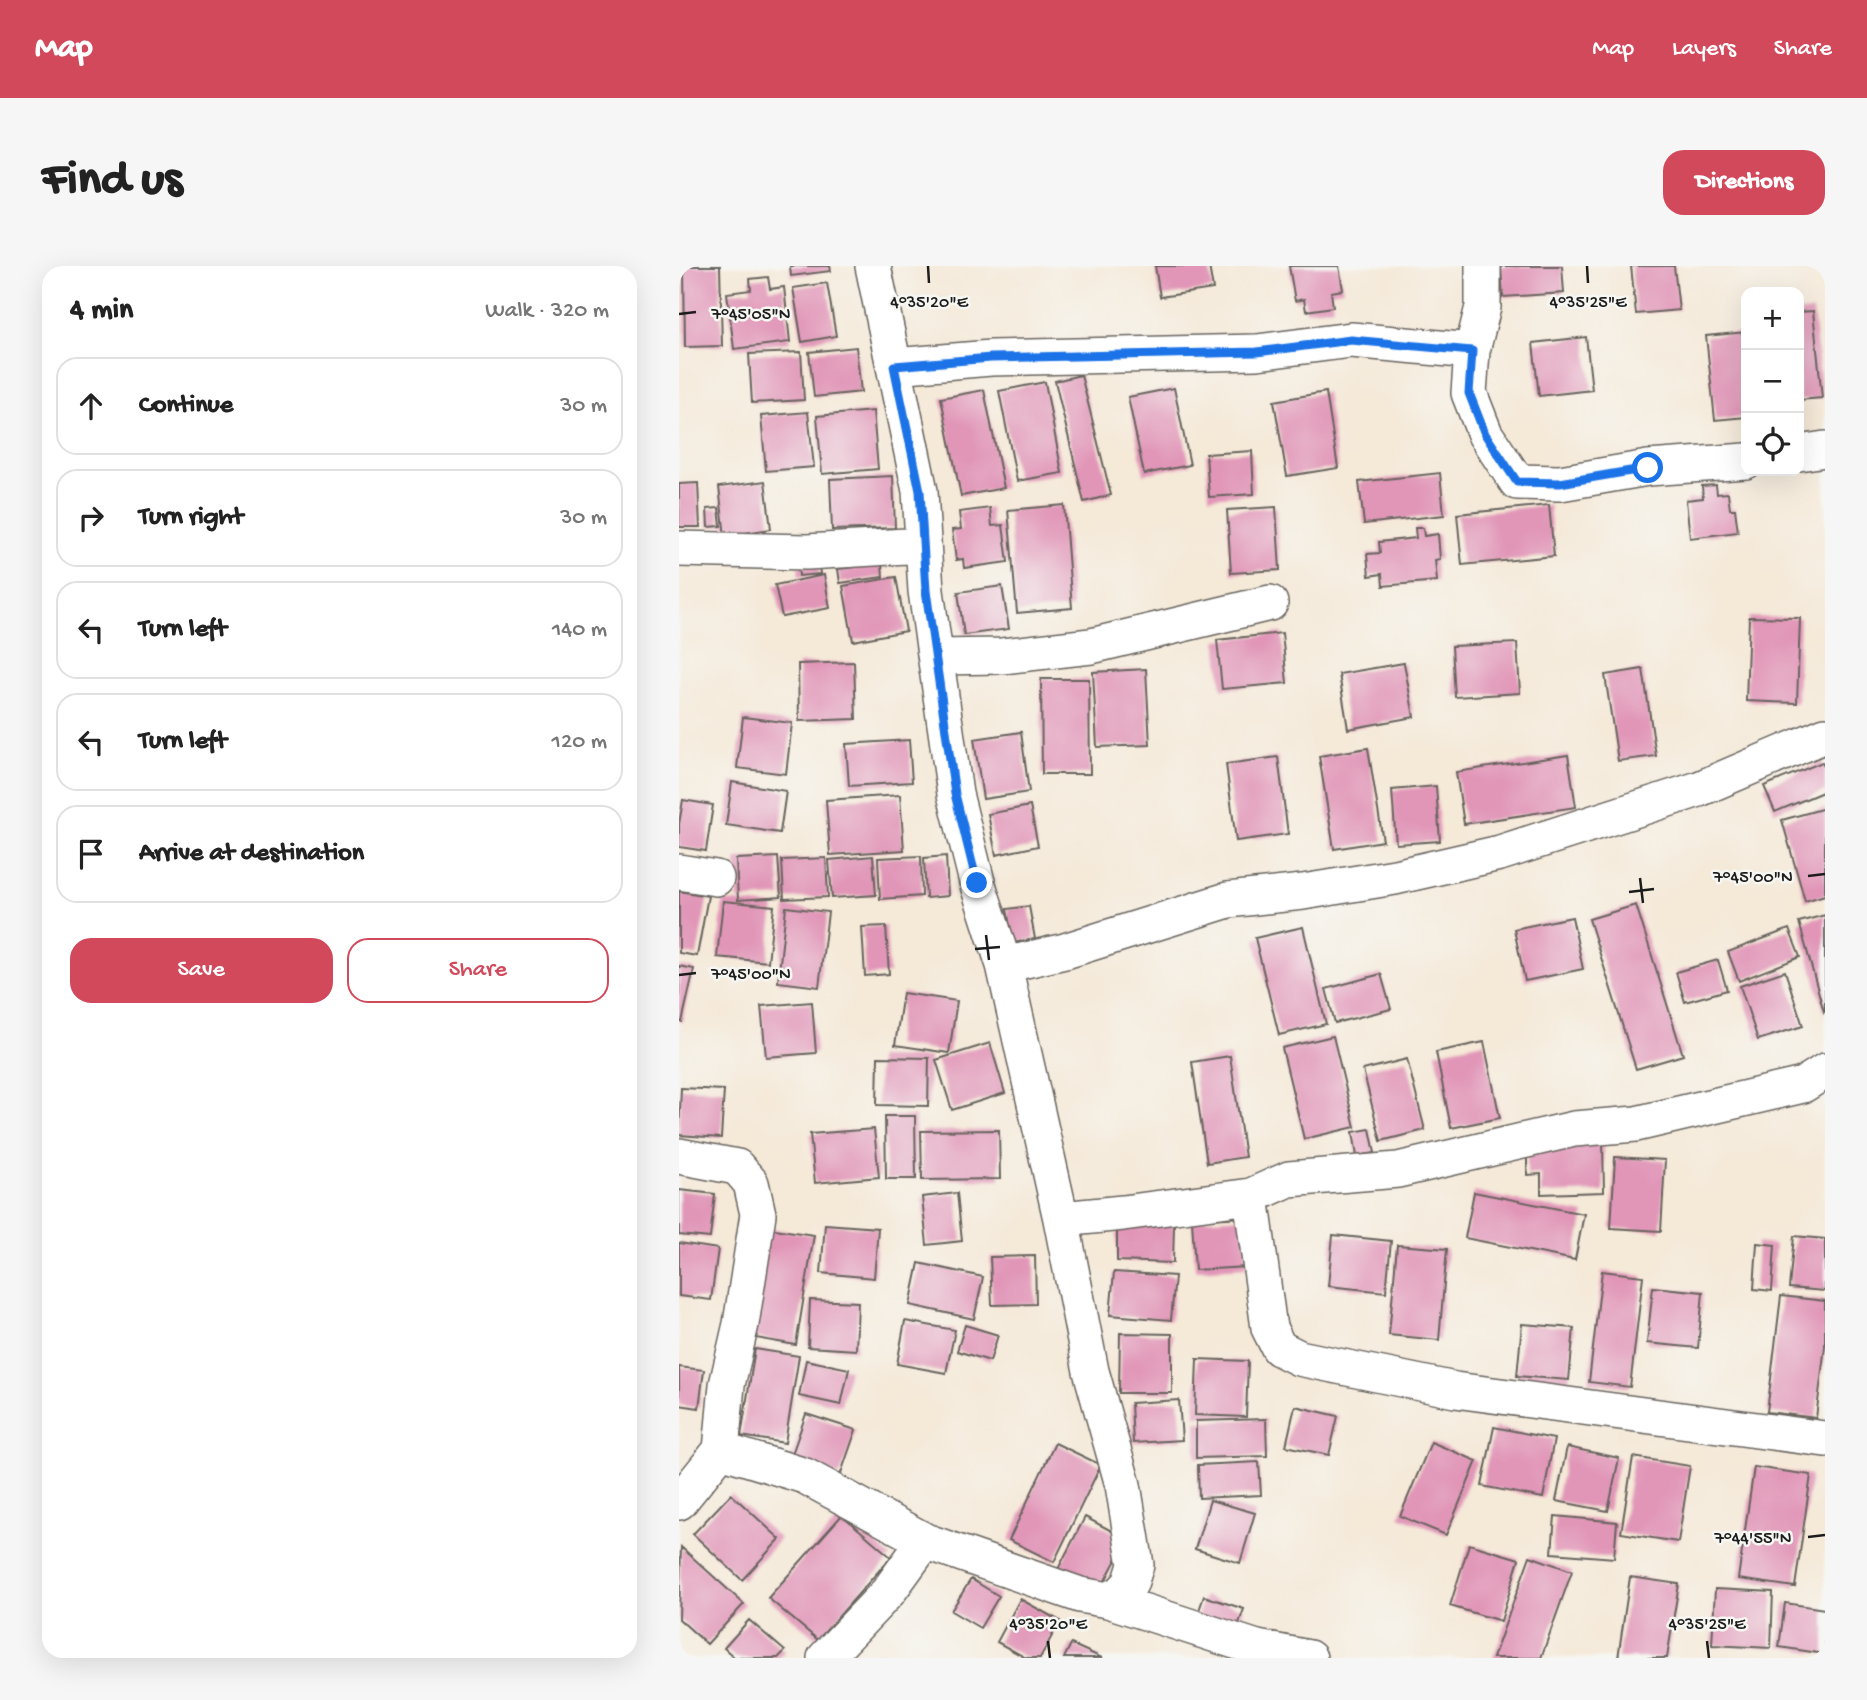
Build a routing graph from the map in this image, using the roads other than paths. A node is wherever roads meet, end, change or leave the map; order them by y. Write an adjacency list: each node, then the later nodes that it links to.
1 (873, 266): 4 (street)
2 (1483, 266): 3 (street)
3 (1472, 351): 4 (street); 7 (street)
4 (894, 366): 8 (street)
5 (1825, 449): 6 (street)
6 (1804, 452)
7 (1741, 461)
8 (923, 545): 9 (street); 11 (street)
9 (679, 549)
10 (1270, 603): 11 (street)
11 (936, 657): 15 (street)
12 (1825, 735): 15 (street)
13 (679, 872): 14 (street)
14 (716, 878)
15 (1004, 965): 19 (street)
16 (1825, 1071): 18 (street)
17 (679, 1156): 21 (street)
18 (1251, 1196): 19 (street); 20 (street)
19 (1061, 1219): 24 (street)
20 (1825, 1439)
21 (721, 1450): 22 (street); 23 (street)
22 (679, 1502)
23 (925, 1541): 24 (street); 25 (street)
24 (1108, 1600): 26 (street)
25 (825, 1658)
26 (1309, 1658)

